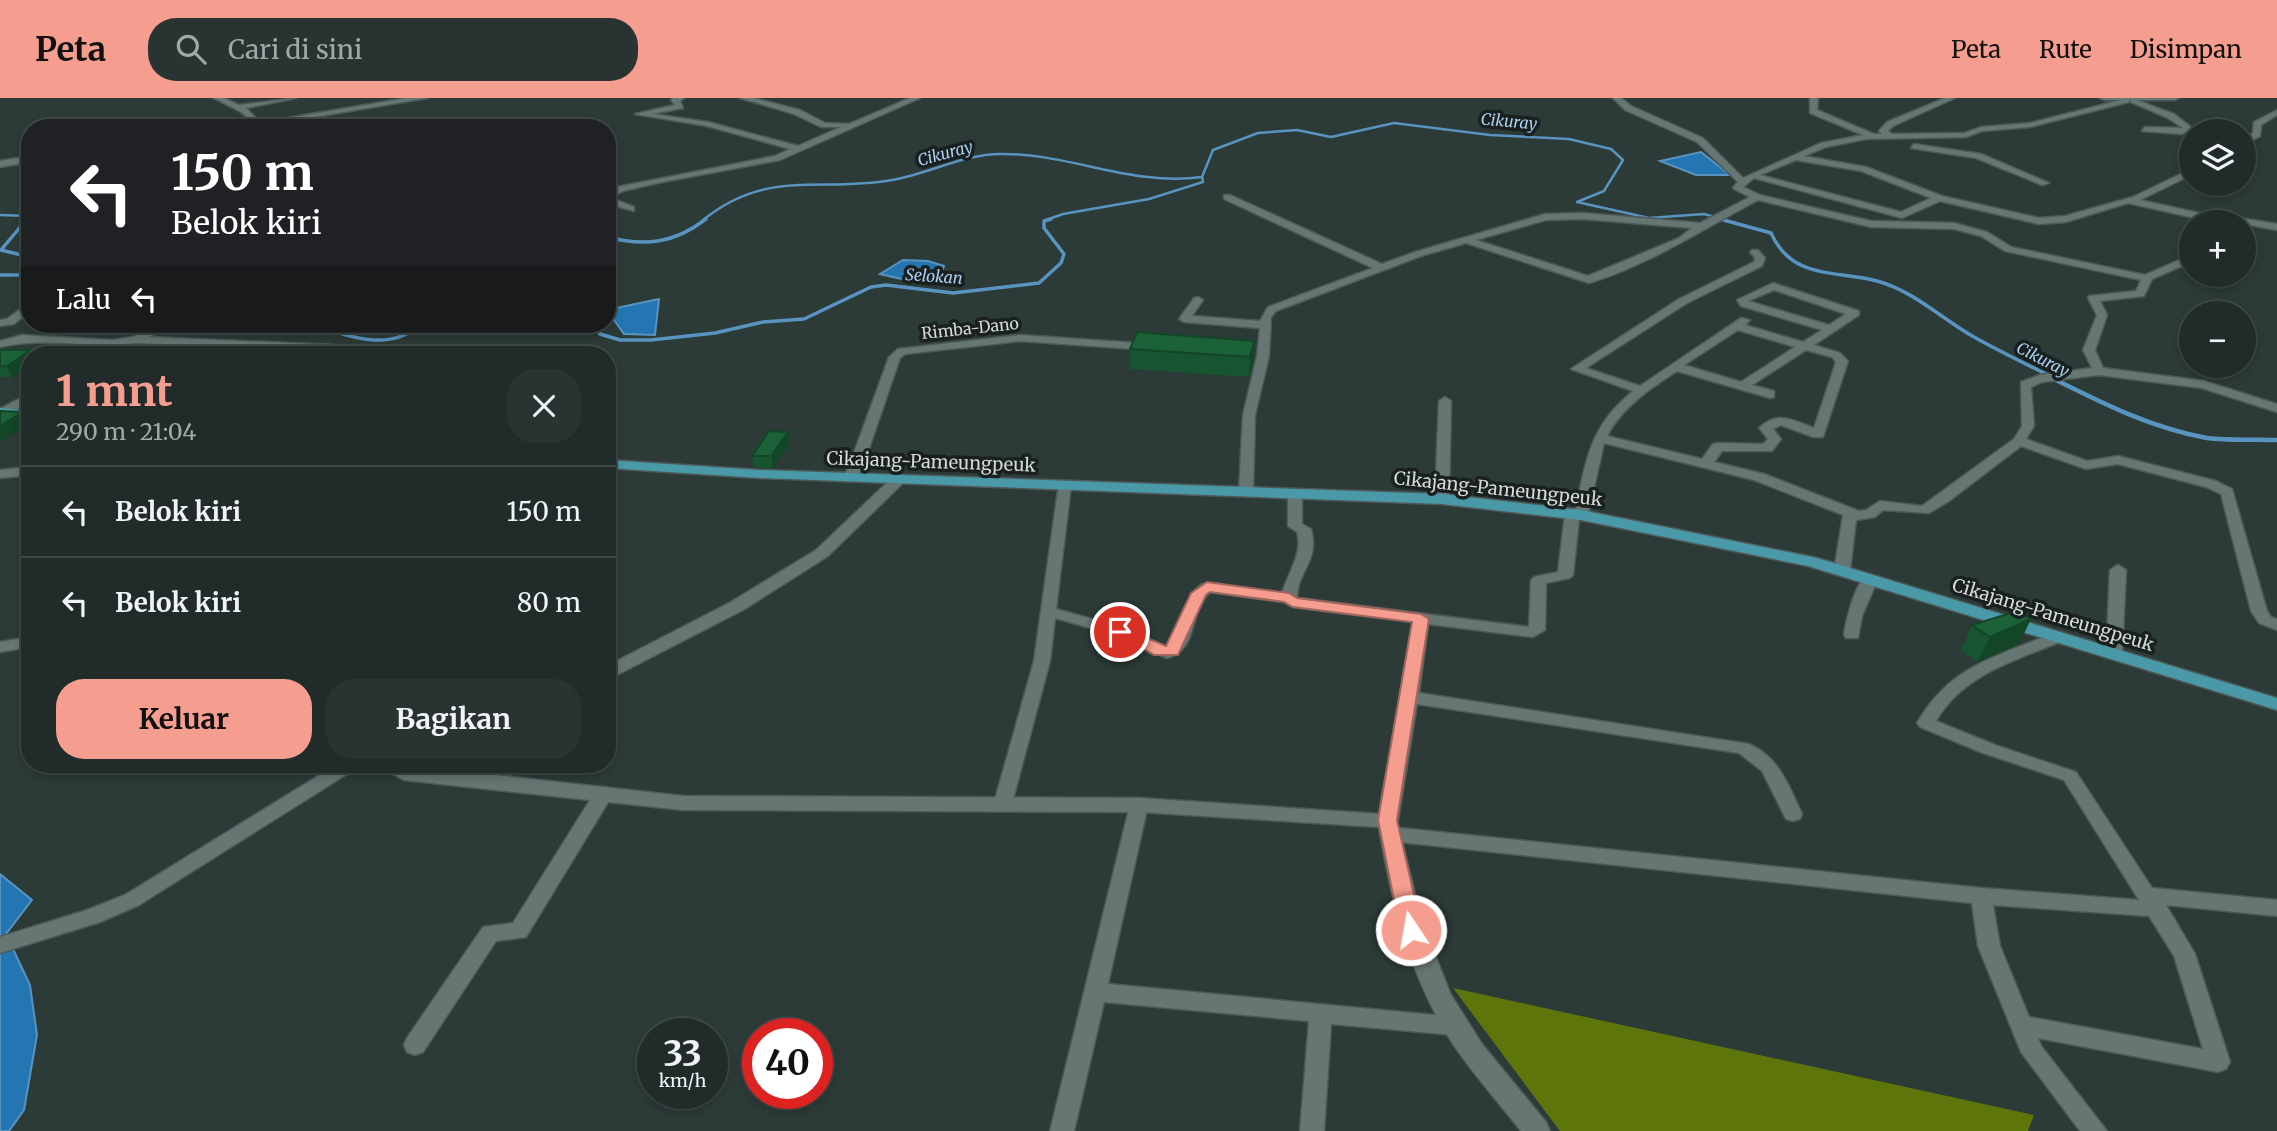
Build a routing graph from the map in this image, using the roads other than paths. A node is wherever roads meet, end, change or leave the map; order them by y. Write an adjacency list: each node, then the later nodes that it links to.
1 (218, 98): 14 (street)
2 (292, 98): 14 (street)
3 (423, 98): 12 (street)
4 (680, 98): 24 (street)
5 (744, 98): 18 (street)
6 (916, 98): 18 (street)
7 (1617, 98): 30 (street)
8 (1814, 98): 22 (street)
9 (1951, 98): 21 (street)
10 (2104, 98): 13 (street)
11 (2175, 98): 13 (street)
12 (396, 100): 17 (street)
13 (2130, 100): 19 (street); 21 (street)
14 (238, 107): 16 (street)
15 (2277, 112): 20 (street)
16 (252, 119)
17 (287, 119)
18 (852, 125): 24 (street)
19 (2145, 129)
20 (2256, 135)
21 (1891, 136): 22 (street)
22 (1873, 137): 23 (street)
23 (1852, 139): 25 (street); 31 (street)
24 (799, 149): 32 (street)
25 (1795, 157): 28 (street); 35 (street)
26 (21, 160): 27 (street)
27 (0, 164)
28 (1752, 175): 30 (street); 40 (street)
29 (2179, 177): 36 (street)
30 (1742, 181): 34 (street)
31 (2045, 184)
32 (616, 192)
33 (1227, 197): 48 (street)
34 (1757, 197): 42 (street); 43 (street)
35 (1939, 198): 36 (street); 40 (street)
36 (2132, 199): 39 (street)
37 (616, 203): 38 (street)
38 (631, 209)
39 (2179, 212)
40 (1906, 215): 42 (street)
41 (2256, 224): 44 (street)
42 (1948, 225): 49 (street)
43 (1702, 226): 45 (street); 45 (street)
44 (2277, 227)
45 (1465, 240): 48 (street)
46 (1755, 252): 68 (street)
47 (2179, 263): 49 (street)
48 (1382, 268): 55 (street)
49 (2147, 278): 66 (street)
50 (1198, 300): 53 (street)
51 (1761, 309): 56 (street); 57 (street); 57 (street)
52 (21, 312): 54 (street)
53 (1186, 320): 55 (street); 59 (street)
54 (0, 323)
55 (1266, 325): 84 (street)
56 (1736, 326): 62 (street); 65 (street)
57 (1828, 328): 62 (street)
58 (150, 333): 60 (street)
59 (1178, 336)
60 (136, 340): 61 (street); 63 (street)
61 (0, 344)
62 (1803, 345): 67 (street); 77 (street)
63 (284, 346)
64 (1162, 348): 81 (street, Rimba-Dano)
65 (1677, 367): 67 (street); 68 (street)
66 (2099, 371): 72 (street); 76 (street)
67 (1743, 386): 69 (street)
68 (1644, 391): 75 (street)
69 (1770, 394)
70 (1445, 401): 86 (street)
71 (21, 402): 73 (street)
72 (2277, 408)
73 (2, 412): 74 (main road)
74 (21, 414)
75 (1601, 438): 77 (street); 88 (street)
76 (2019, 441): 87 (street); 95 (street)
77 (1706, 463): 87 (street)
78 (616, 465): 81 (main road, Cikajang-Pameungpeuk)
79 (21, 472): 80 (street)
80 (0, 474)
81 (849, 478): 82 (main road, Cikajang-Pameungpeuk)
82 (898, 480): 83 (main road, Cikajang-Pameungpeuk); 101 (street)
83 (1064, 486): 84 (main road, Cikajang-Pameungpeuk); 93 (street)
84 (1246, 491): 85 (main road, Cikajang-Pameungpeuk)
85 (1295, 493): 86 (main road, Cikajang-Pameungpeuk); 92 (street)
86 (1442, 499): 88 (main road, Cikajang-Pameungpeuk)
87 (1854, 514): 90 (street)
88 (1577, 515): 90 (main road, Cikajang-Pameungpeuk); 94 (street)
89 (2118, 570): 100 (street)
90 (1842, 571): 91 (main road, Cikajang-Pameungpeuk)
91 (1870, 579): 96 (street); 97 (main road, Cikajang-Pameungpeuk)
92 (1289, 598): 93 (street); 94 (street)
93 (1047, 611): 107 (street)
94 (1421, 619): 102 (street)
95 (2277, 625)
96 (1852, 635)
97 (2059, 637): 100 (main road, Cikajang-Pameungpeuk); 112 (street)
98 (21, 644): 99 (street)
99 (0, 647)
100 (2114, 654): 103 (main road, Cikajang-Pameungpeuk)
101 (616, 669)
102 (1410, 697): 109 (street); 110 (street)
103 (2277, 704)
104 (336, 773): 114 (street)
105 (404, 773): 106 (street)
106 (604, 794): 107 (street); 119 (street)
107 (1003, 803): 108 (street)
108 (1139, 805): 110 (street); 115 (street)
109 (1793, 814)
110 (1389, 827): 111 (street); 118 (street)
111 (1981, 896): 112 (street); 117 (street)
112 (2153, 902): 113 (street); 117 (street)
113 (2277, 908)
114 (10, 943)
115 (1095, 992): 116 (street); 120 (street)
116 (1321, 1013): 118 (street); 121 (street)
117 (2020, 1025): 123 (street)
118 (1455, 1026): 122 (street)
119 (415, 1045)
120 (1062, 1131)
121 (1312, 1131)
122 (1537, 1131)
123 (2095, 1131)

